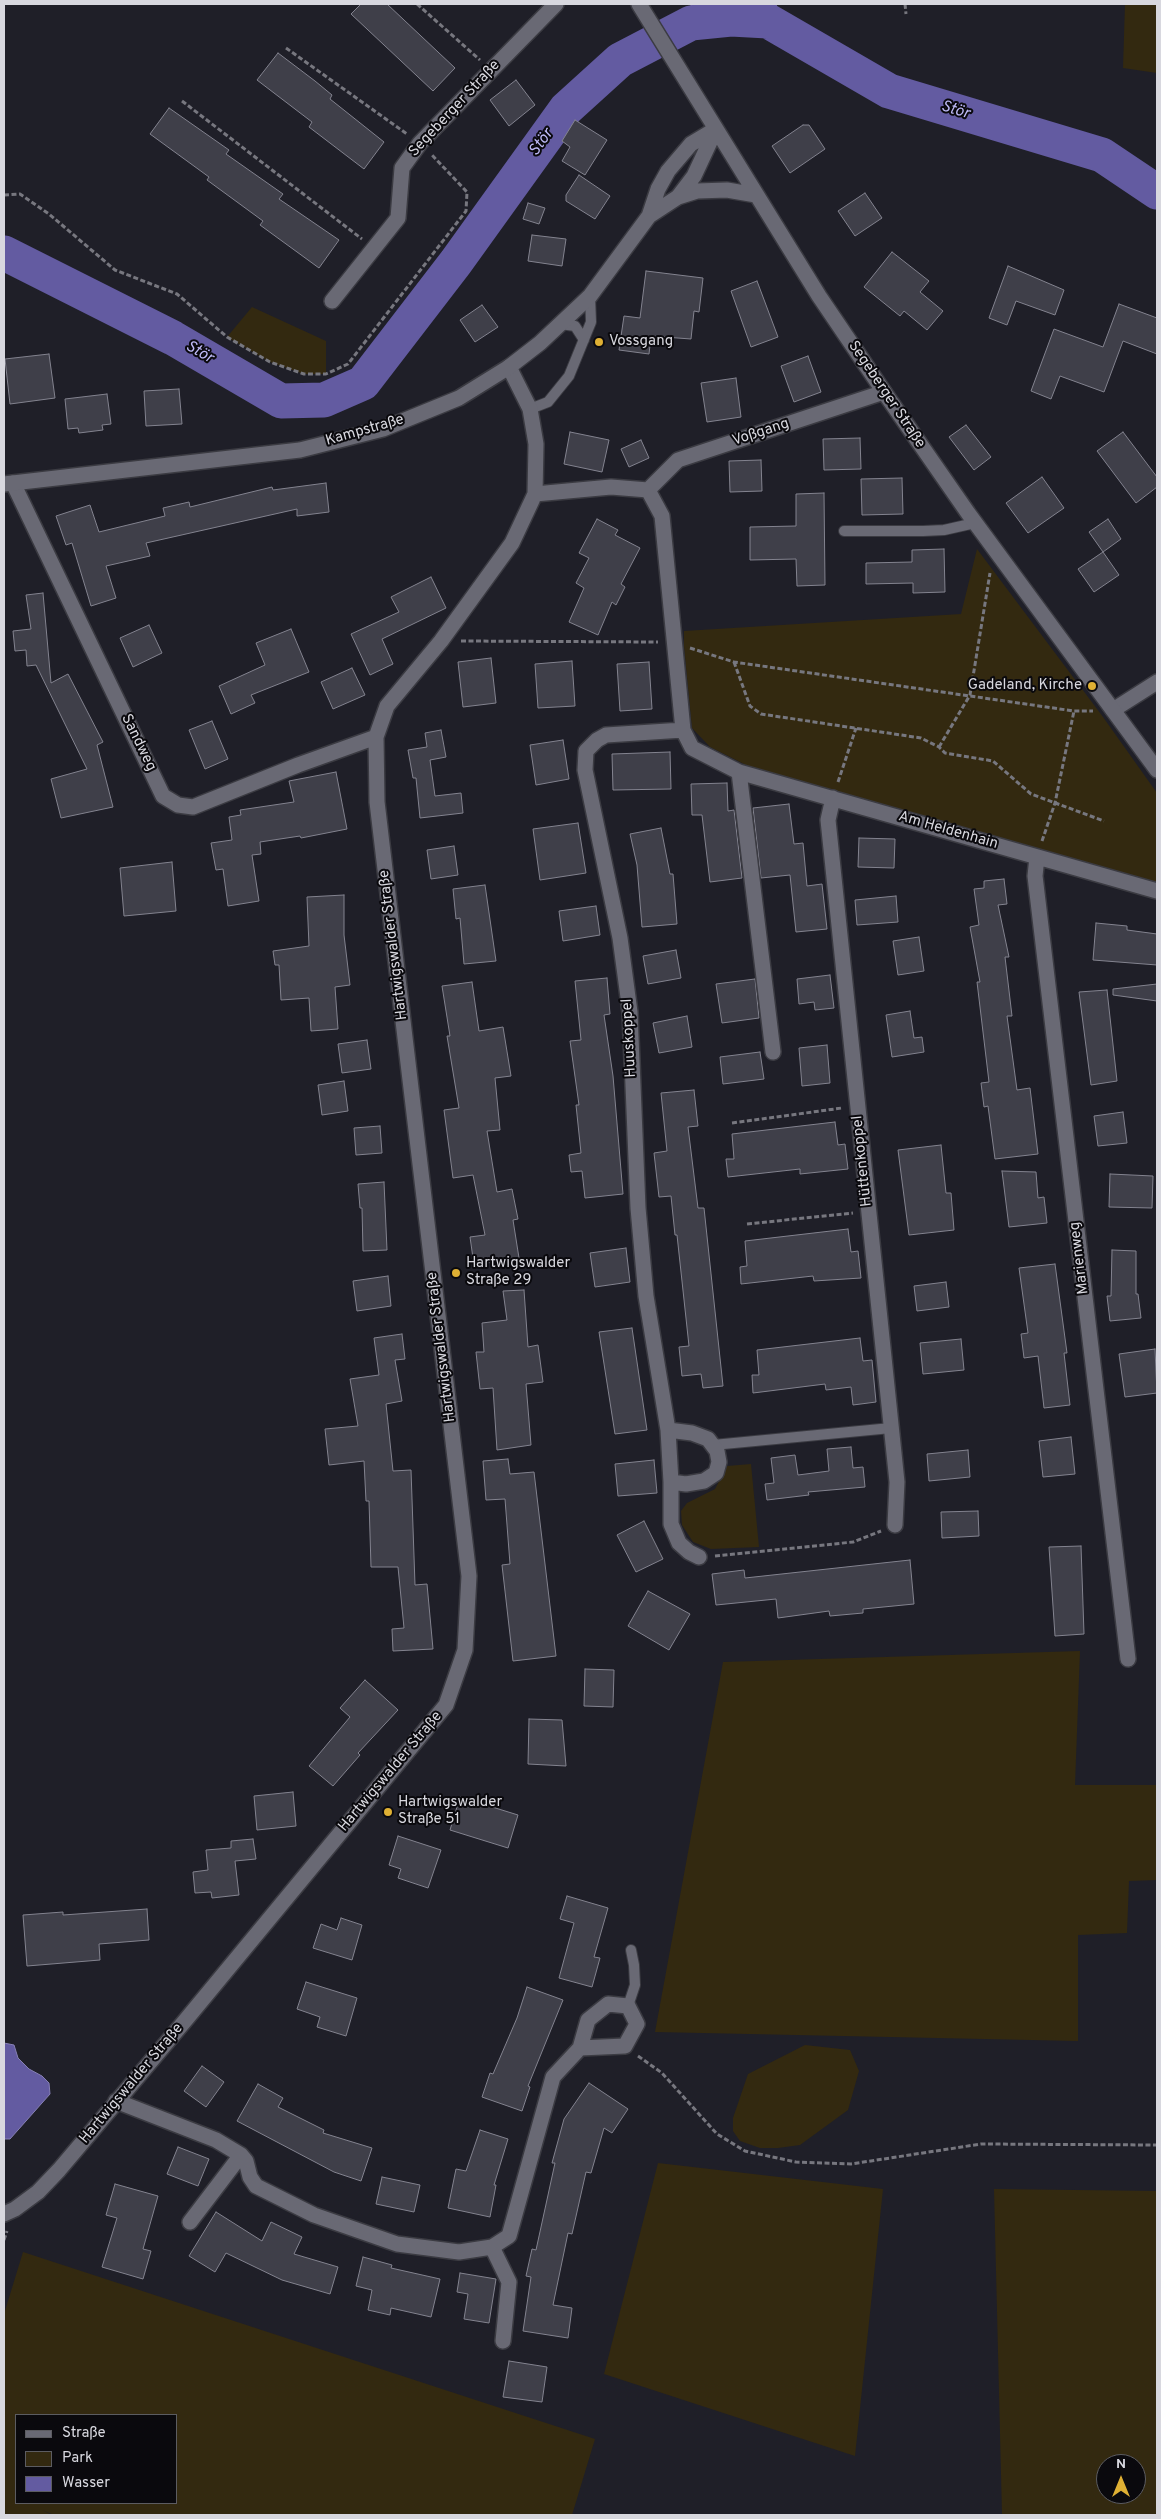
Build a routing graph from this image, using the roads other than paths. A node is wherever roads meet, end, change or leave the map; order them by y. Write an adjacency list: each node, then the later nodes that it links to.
1 (556, 4): 8 (street, Segeberger Straße)
2 (639, 4): 3 (street, Segeberger Straße)
3 (716, 129): 4 (street, Segeberger Straße); 5 (street, Kampstraße); 6 (street, Kampstraße)
4 (756, 195): 5 (street); 12 (street, Segeberger Straße)
5 (678, 197): 6 (street, Kampstraße)
6 (649, 216): 7 (street, Kampstraße)
7 (590, 296): 9 (street, Kampstraße); 10 (lane)
8 (332, 301)
9 (560, 324): 10 (lane); 11 (street, Kampstraße)
10 (584, 340): 13 (lane)
11 (509, 367): 13 (street, Hartwigswalder Straße); 14 (street, Kampstraße)
12 (884, 392): 15 (street, Voßgang); 17 (street, Segeberger Straße)
13 (530, 409): 16 (street, Hartwigswalder Straße)
14 (8, 484): 22 (street, Sandweg)
15 (648, 490): 16 (street); 21 (street, Am Heldenhain)
16 (535, 494): 22 (street, Hartwigswalder Straße)
17 (975, 522): 18 (lane); 20 (street, Segeberger Straße)
18 (844, 531)
19 (1157, 682): 20 (street)
20 (1113, 710): 23 (street, Segeberger Straße)
21 (684, 730): 24 (street, Am Heldenhain); 30 (street, Huuskoppel)
22 (376, 737): 39 (street, Hartwigswalder Straße)
23 (1157, 770)
24 (739, 772): 25 (street, Am Heldenhain); 28 (street)
25 (833, 798): 26 (street, Am Heldenhain); 29 (street, Hüttenkoppel)
26 (1037, 857): 27 (street, Am Heldenhain); 35 (street, Marienweg)
27 (1157, 891)
28 (772, 1052)
29 (891, 1428): 31 (lane); 33 (street, Hüttenkoppel)
30 (668, 1430): 31 (street); 32 (street, Huuskoppel)
31 (712, 1445): 32 (street)
32 (671, 1482): 34 (street, Huuskoppel)
33 (895, 1525)
34 (699, 1557)
35 (1128, 1659)
36 (631, 1950): 37 (lane)
37 (628, 2006): 38 (street); 38 (street)
38 (580, 2048): 43 (street)
39 (116, 2102): 40 (street); 41 (street, Hartwigswalder Straße)
40 (241, 2155): 42 (street); 43 (street)
41 (4, 2214)
42 (190, 2222)
43 (492, 2247): 44 (street)
44 (503, 2341)

